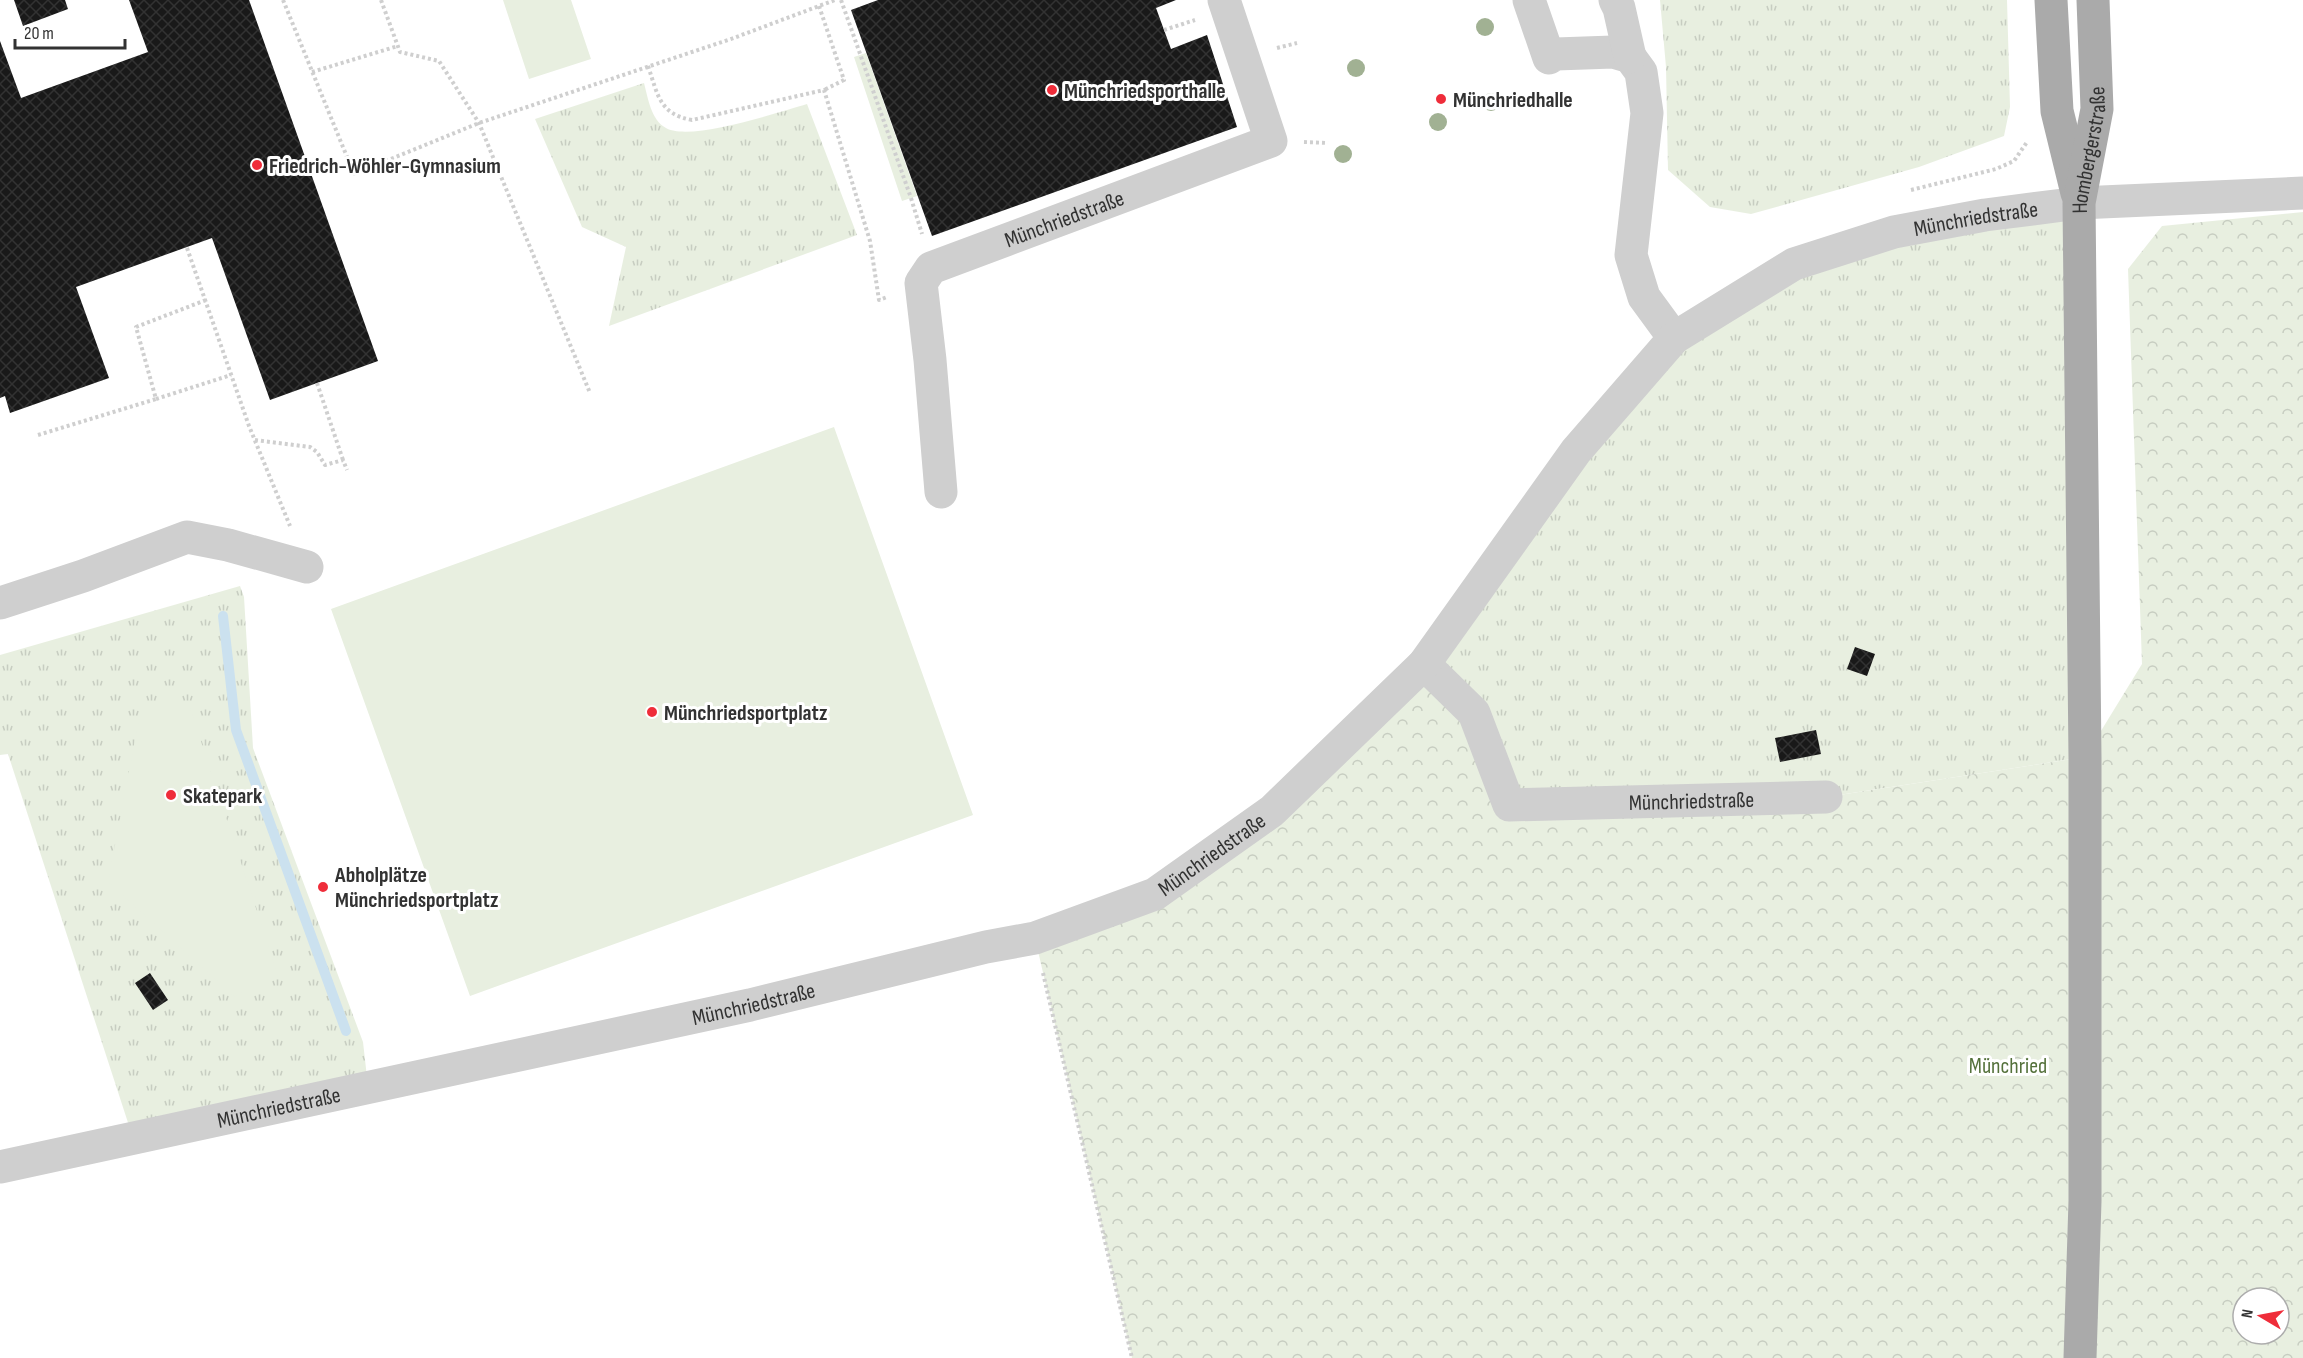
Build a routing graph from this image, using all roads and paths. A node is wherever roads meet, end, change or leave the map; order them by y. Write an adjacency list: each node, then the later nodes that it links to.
1 (283, 0): 14 (path)
2 (381, 0): 11 (path)
3 (835, 0): 10 (path)
4 (841, 0): 19 (path)
5 (1224, 0): 32 (street, Münchriedstraße)
6 (1529, 0): 12 (street)
7 (2051, 0): 18 (main road, Hombergerstraße)
8 (2093, 0): 18 (main road, Hombergerstraße)
9 (1621, 3): 12 (street)
10 (819, 6): 13 (path); 15 (path)
11 (398, 46): 14 (path); 16 (path)
12 (1630, 57): 23 (street)
13 (648, 66): 15 (path); 16 (path)
14 (312, 72): 16 (path)
15 (824, 90): 22 (path)
16 (479, 123): 26 (path)
17 (2303, 193): 18 (street, Münchriedstraße)
18 (2079, 203): 23 (street, Münchriedstraße); 40 (main road)
19 (915, 210)
20 (187, 248): 21 (path)
21 (206, 300): 24 (path); 27 (path)
22 (879, 300)
23 (1674, 338): 35 (street, Münchriedstraße)
24 (231, 375): 27 (path); 29 (path)
25 (317, 383): 30 (path)
26 (590, 393)
27 (156, 399): 28 (path)
28 (38, 435)
29 (254, 440): 30 (path); 33 (path)
30 (343, 460): 31 (path)
31 (347, 470)
32 (941, 492)
33 (307, 567): 34 (street)
34 (0, 603)
35 (1424, 664): 36 (street, Münchriedstraße); 37 (street, Münchriedstraße)
36 (1826, 797)
37 (1035, 938): 38 (street, Münchriedstraße); 39 (path)
38 (0, 1167)
39 (1132, 1358)
40 (2080, 1358)

